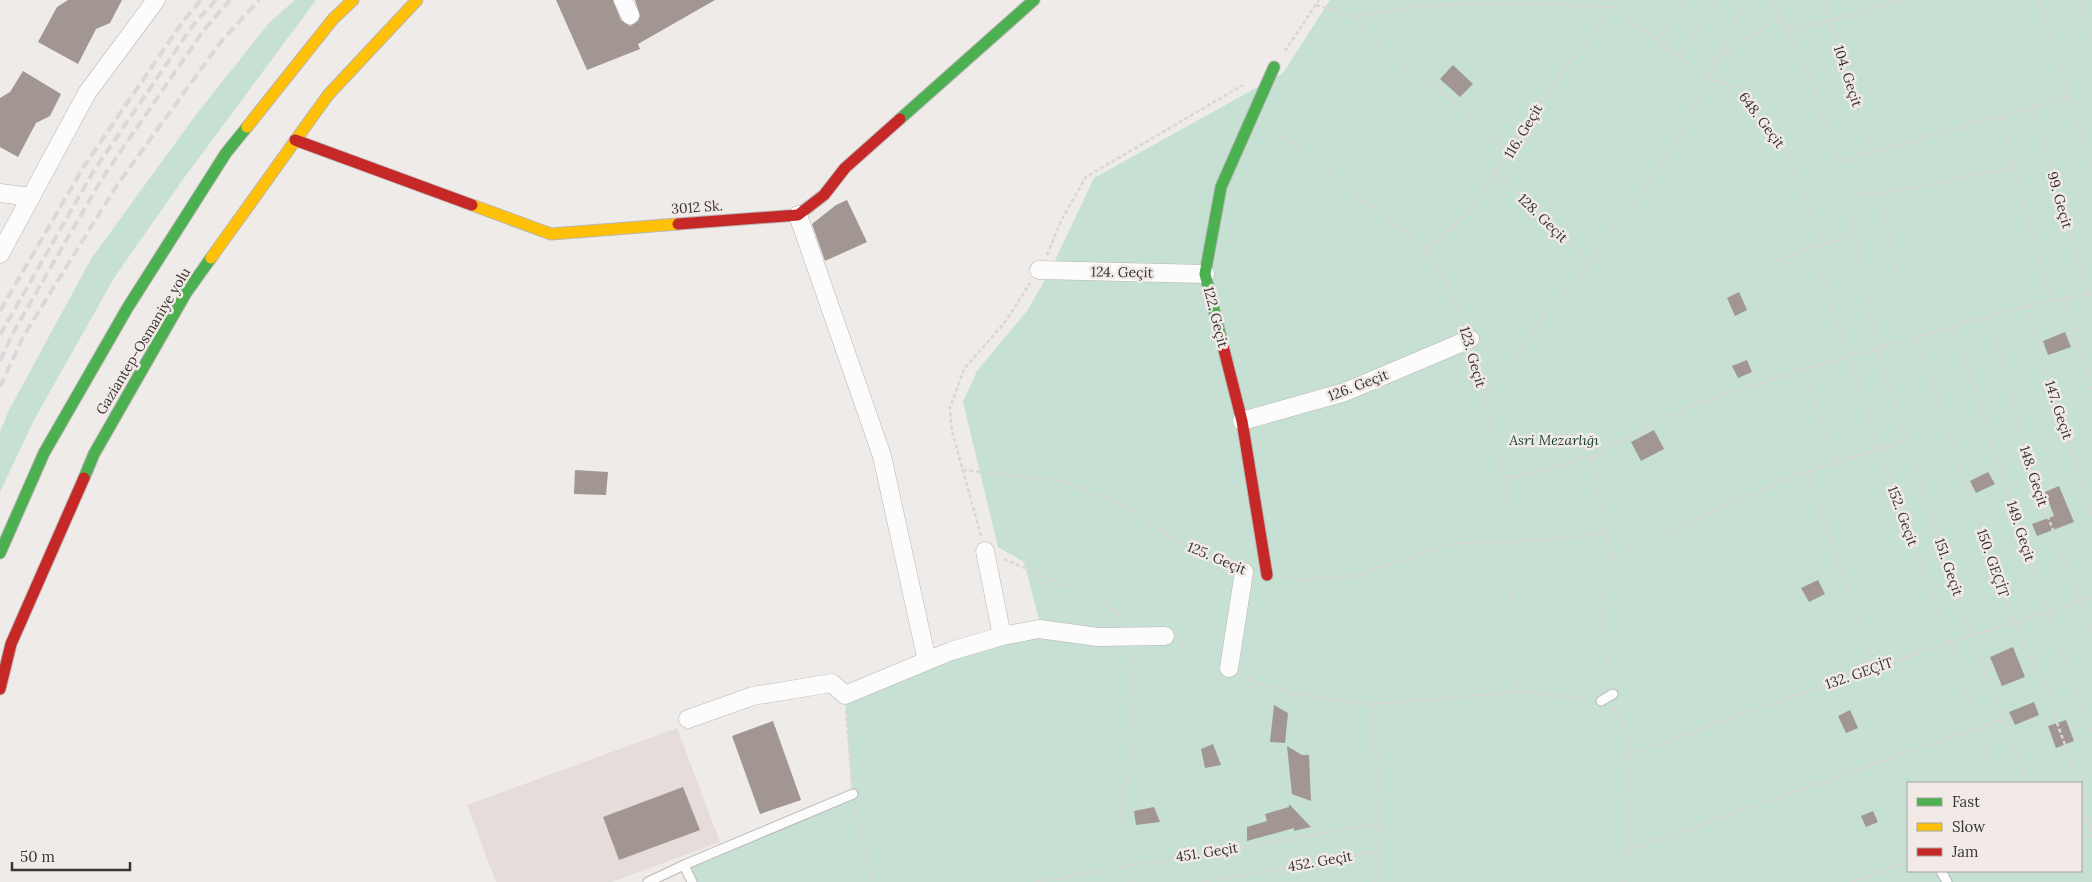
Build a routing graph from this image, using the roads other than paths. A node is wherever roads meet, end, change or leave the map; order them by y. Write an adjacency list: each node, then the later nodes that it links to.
1 (156, 0): 8 (street)
2 (353, 0): 16 (main road, Gaziantep-Osmaniye yolu)
3 (417, 0): 6 (main road, Gaziantep-Osmaniye yolu)
4 (1034, 0): 9 (main road, 3012 Sk.)
5 (1274, 67): 12 (main road, 122. Geçit)
6 (295, 140): 9 (main road, 3012 Sk.); 23 (main road, Gaziantep-Osmaniye yolu)
7 (0, 193): 8 (street)
8 (31, 197): 10 (street)
9 (798, 215): 21 (street)
10 (0, 254)
11 (1039, 270): 12 (street, 124. Geçit)
12 (1205, 274): 14 (main road, 122. Geçit)
13 (1470, 339): 14 (street, 126. Geçit)
14 (1242, 420): 18 (main road, 122. Geçit)
15 (985, 550): 19 (street)
16 (0, 553)
17 (1244, 572): 22 (street)
18 (1267, 575)
19 (1002, 636): 20 (street); 21 (street)
20 (1165, 636)
21 (927, 661): 26 (street)
22 (1229, 668)
23 (0, 689)
24 (1613, 694): 25 (lane)
25 (1600, 701)
26 (688, 719)
27 (852, 794): 28 (lane)
28 (684, 864): 29 (lane); 30 (lane)
29 (648, 882)
30 (692, 882)

